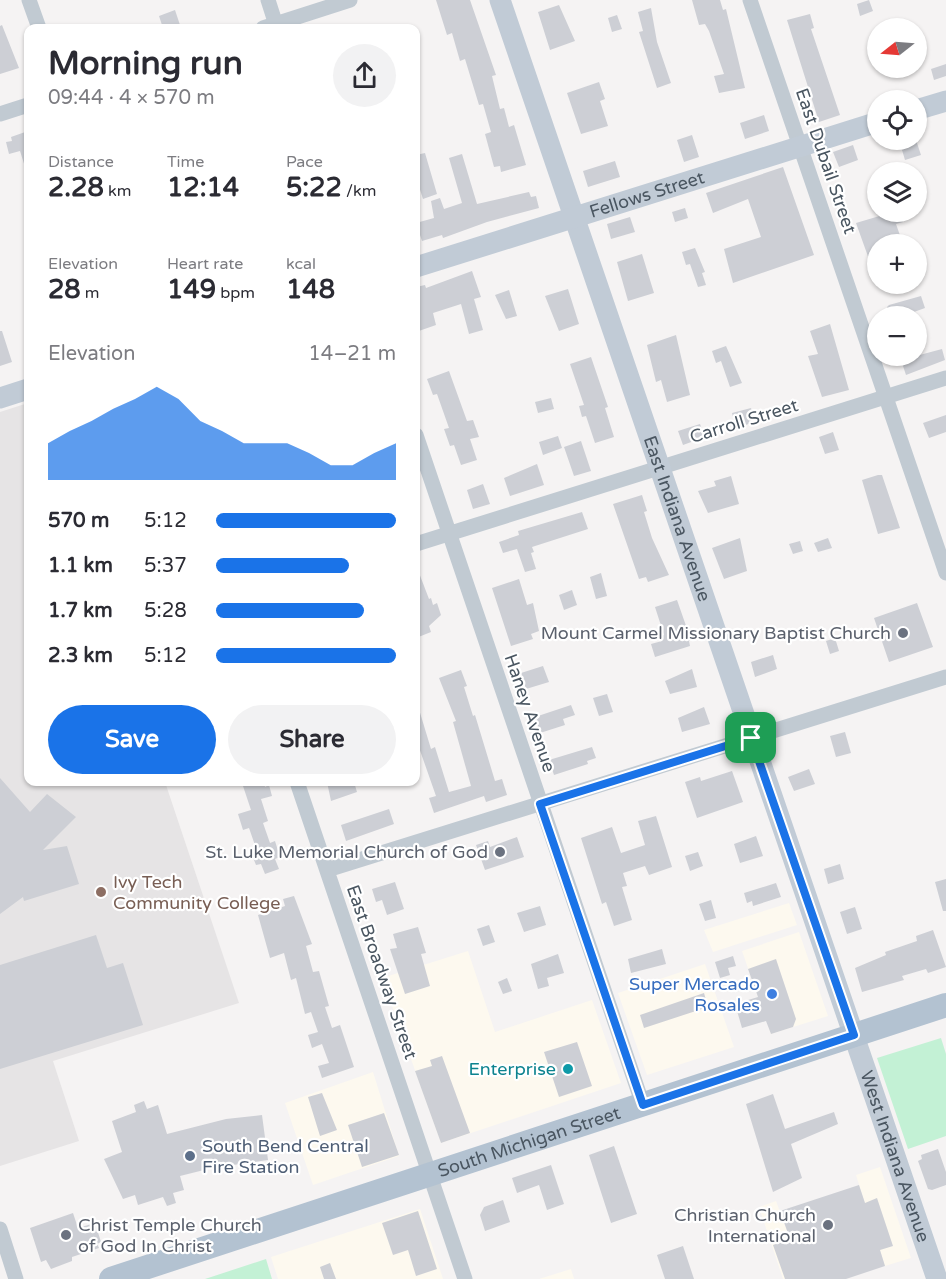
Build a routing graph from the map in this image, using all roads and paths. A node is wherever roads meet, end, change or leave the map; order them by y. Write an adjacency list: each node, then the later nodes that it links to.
1 (29, 0): 6 (street)
2 (268, 0): 7 (street)
3 (350, 0): 8 (street)
4 (500, 0): 15 (street, East Indiana Avenue)
5 (750, 0): 14 (street, East Dubail Street)
6 (38, 24)
7 (272, 24)
8 (281, 24)
9 (946, 101): 11 (street)
10 (24, 106): 12 (street)
11 (927, 107)
12 (0, 114)
13 (867, 126): 14 (street, Fellows Street)
14 (800, 147): 15 (street, Fellows Street); 19 (street, East Dubail Street)
15 (574, 217): 16 (street, Fellows Street); 22 (street, East Indiana Avenue)
16 (420, 266)
17 (946, 378): 19 (street, Carroll Street)
18 (24, 390): 20 (street)
19 (886, 397): 22 (street, Carroll Street); 25 (street, East Dubail Street)
20 (0, 398)
21 (420, 447): 23 (street, Haney Avenue)
22 (660, 468): 23 (street, Carroll Street); 27 (street, East Indiana Avenue)
23 (449, 534): 24 (street, Carroll Street); 29 (street, Haney Avenue)
24 (420, 543)
25 (946, 573)
26 (946, 677): 27 (street)
27 (751, 738): 29 (street); 32 (street, East Indiana Avenue)
28 (298, 786): 30 (street, East Broadway Street)
29 (540, 804): 30 (street); 33 (street, Haney Avenue)
30 (327, 870): 34 (street, East Broadway Street)
31 (946, 1005): 32 (main road, South Michigan Street)
32 (854, 1035): 33 (main road, South Michigan Street); 39 (street, West Indiana Avenue)
33 (643, 1105): 34 (main road, South Michigan Street)
34 (429, 1174): 37 (main road, South Michigan Street); 38 (street, East Broadway Street)
35 (0, 1229): 36 (street)
36 (16, 1279)
37 (111, 1279)
38 (465, 1279)
39 (937, 1279)

